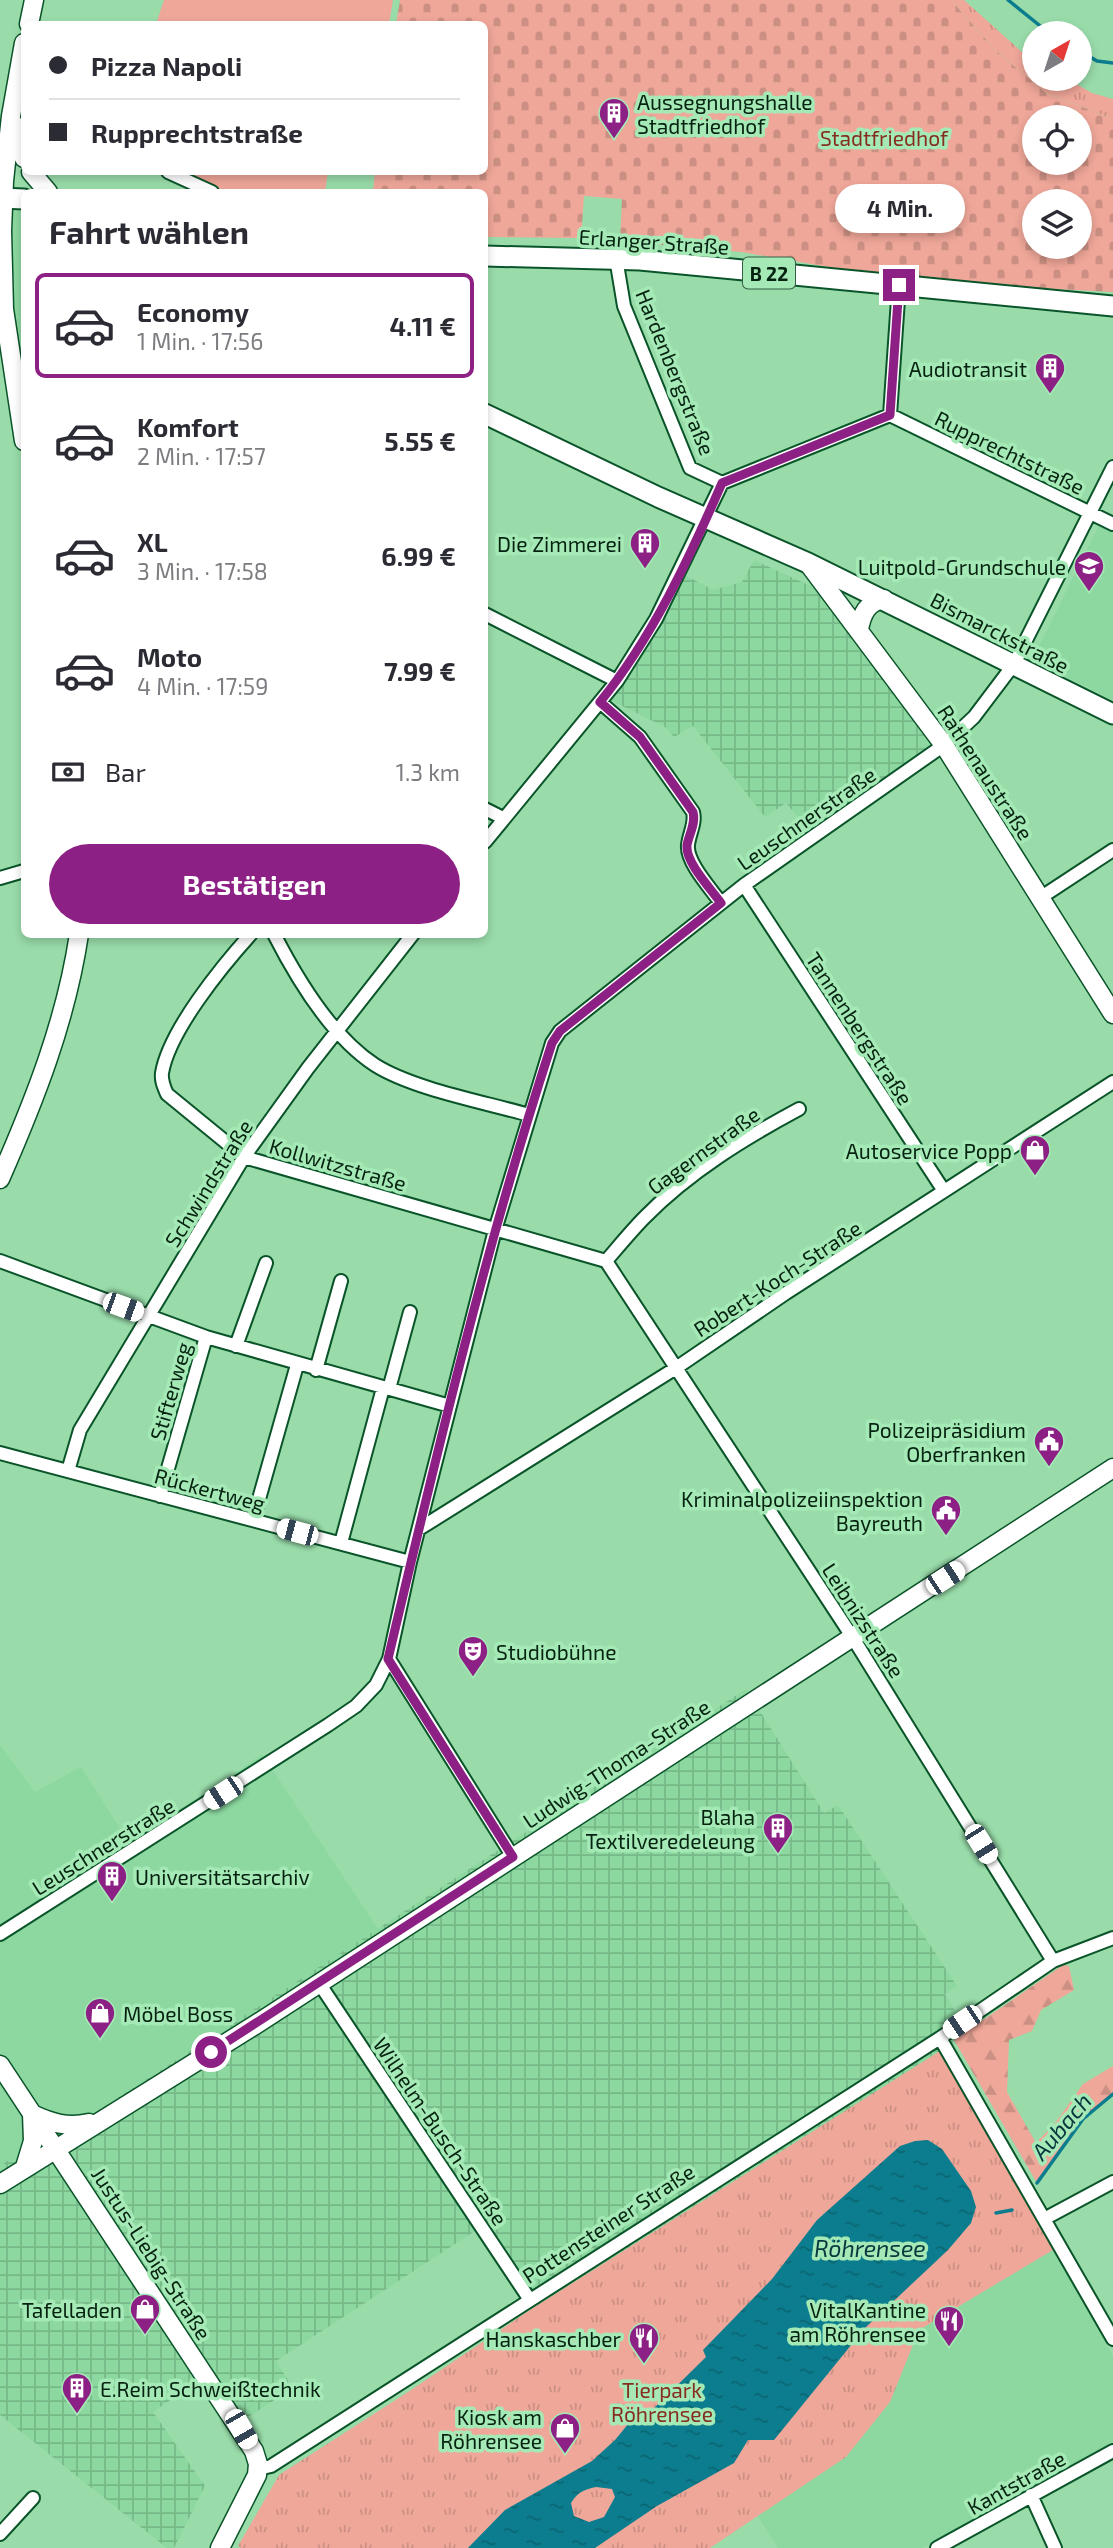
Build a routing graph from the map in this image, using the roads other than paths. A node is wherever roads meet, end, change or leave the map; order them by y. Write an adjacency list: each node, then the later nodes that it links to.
1 (34, 0): 2 (main road)
2 (30, 21)
3 (21, 60): 4 (main road)
4 (6, 118): 5 (main road); 10 (main road)
5 (21, 151)
6 (34, 175): 8 (main road)
7 (175, 175): 9 (street)
8 (45, 189)
9 (205, 189)
10 (1, 198): 11 (main road); 15 (main road)
11 (21, 200)
12 (488, 256): 13 (main road, Erlanger Straße / B 22)
13 (616, 258): 14 (main road, Erlanger Straße / B 22); 21 (street, Hardenbergstraße)
14 (899, 285): 16 (main road, Erlanger Straße / B 22); 18 (street)
15 (2, 305): 19 (main road)
16 (1113, 306)
17 (488, 415): 23 (main road, Bismarckstraße)
18 (890, 415): 21 (street); 22 (street, Rupprechtstraße)
19 (21, 422)
20 (1113, 467): 22 (street, Leuschnerstraße)
21 (722, 483): 23 (street)
22 (1091, 514): 24 (street, Rupprechtstraße); 29 (street, Leuschnerstraße)
23 (706, 519): 25 (main road, Bismarckstraße); 30 (street)
24 (1113, 524)
25 (814, 569): 26 (main road, Bismarckstraße); 28 (main road, Rathenaustraße)
26 (884, 599): 28 (main road); 29 (main road, Bismarckstraße)
27 (488, 616): 30 (street)
28 (859, 629): 33 (main road, Rathenaustraße)
29 (1014, 664): 32 (main road, Bismarckstraße); 33 (street, Leuschnerstraße)
30 (617, 681): 31 (street)
31 (600, 702): 35 (street); 42 (street)
32 (1113, 714)
33 (944, 745): 40 (street, Leuschnerstraße); 41 (main road, Rathenaustraße)
34 (488, 810): 35 (street)
35 (503, 818): 36 (street)
36 (488, 838)
37 (1113, 850): 41 (street)
38 (21, 872): 39 (street)
39 (0, 878)
40 (744, 885): 42 (street, Leuschnerstraße); 54 (street, Tannenbergstraße)
41 (1040, 898): 47 (main road, Rathenaustraße)
42 (721, 903): 51 (street, Leuschnerstraße)
43 (78, 938): 53 (main road)
44 (248, 938): 52 (street, Kollwitzstraße)
45 (276, 938): 48 (street)
46 (410, 938): 48 (street, Schwindstraße)
47 (1113, 1014)
48 (338, 1032): 51 (street); 52 (street, Schwindstraße)
49 (1113, 1082): 54 (street, Robert-Koch-Straße)
50 (799, 1109): 57 (street, Gagernstraße)
51 (529, 1115): 55 (street, Leuschnerstraße)
52 (244, 1157): 55 (street, Kollwitzstraße); 61 (street, Schwindstraße)
53 (0, 1179)
54 (944, 1191): 65 (street, Robert-Koch-Straße)
55 (495, 1230): 57 (street); 68 (street, Leuschnerstraße)
56 (0, 1261): 61 (street)
57 (606, 1261): 65 (street, Leibnizstraße)
58 (266, 1263): 63 (street)
59 (341, 1281): 66 (street)
60 (410, 1312): 67 (street)
61 (148, 1317): 62 (street); 71 (street, Schwindstraße)
62 (206, 1337): 63 (street); 72 (street, Stifterweg)
63 (236, 1346): 64 (street)
64 (297, 1364): 66 (street); 75 (street)
65 (676, 1368): 74 (street, Robert-Koch-Straße); 79 (street, Leibnizstraße)
66 (316, 1370): 67 (street)
67 (386, 1389): 68 (street); 77 (street)
68 (450, 1406): 73 (street, Leuschnerstraße)
69 (0, 1453): 71 (street, Rückertweg)
70 (1113, 1468): 79 (main road, Ludwig-Thoma-Straße)
71 (68, 1471): 72 (street, Rückertweg)
72 (160, 1496): 75 (street, Rückertweg)
73 (428, 1496): 74 (street); 76 (street, Leuschnerstraße)
74 (460, 1502): 76 (street, Robert-Koch-Straße)
75 (253, 1520): 77 (street, Rückertweg)
76 (419, 1530): 78 (street, Leuschnerstraße)
77 (341, 1544): 78 (street, Rückertweg)
78 (410, 1562): 80 (street, Leuschnerstraße)
79 (853, 1638): 81 (main road, Ludwig-Thoma-Straße); 84 (street, Leibnizstraße)
80 (388, 1659): 81 (street); 82 (street, Leuschnerstraße)
81 (513, 1857): 85 (main road, Ludwig-Thoma-Straße)
82 (0, 1934)
83 (1113, 1938): 84 (street, Pottensteiner Straße)
84 (1054, 1961): 86 (street, Pottensteiner Straße)
85 (319, 1983): 89 (main road, Ludwig-Thoma-Straße); 95 (street, Wilhelm-Busch-Straße)
86 (940, 2038): 94 (street); 95 (street, Pottensteiner Straße)
87 (0, 2065): 88 (main road, Justus-Liebig-Straße)
88 (32, 2114): 89 (main road); 90 (main road, Justus-Liebig-Straße); 91 (main road)
89 (99, 2120): 90 (main road, Ludwig-Thoma-Straße)
90 (56, 2147): 91 (main road, Ludwig-Thoma-Straße); 98 (main road, Justus-Liebig-Straße)
91 (25, 2167): 93 (main road, Ludwig-Thoma-Straße)
92 (1113, 2182): 94 (street)
93 (0, 2184)
94 (1044, 2219): 96 (street)
95 (530, 2300): 98 (street, Pottensteiner Straße)
96 (1113, 2338)
97 (1113, 2451): 99 (street, Kantstraße)
98 (258, 2469): 102 (main road)
99 (1031, 2495): 103 (street, Kantstraße); 104 (street)
100 (33, 2498): 101 (street)
101 (0, 2534)
102 (220, 2548)
103 (937, 2548)
104 (1055, 2548)

